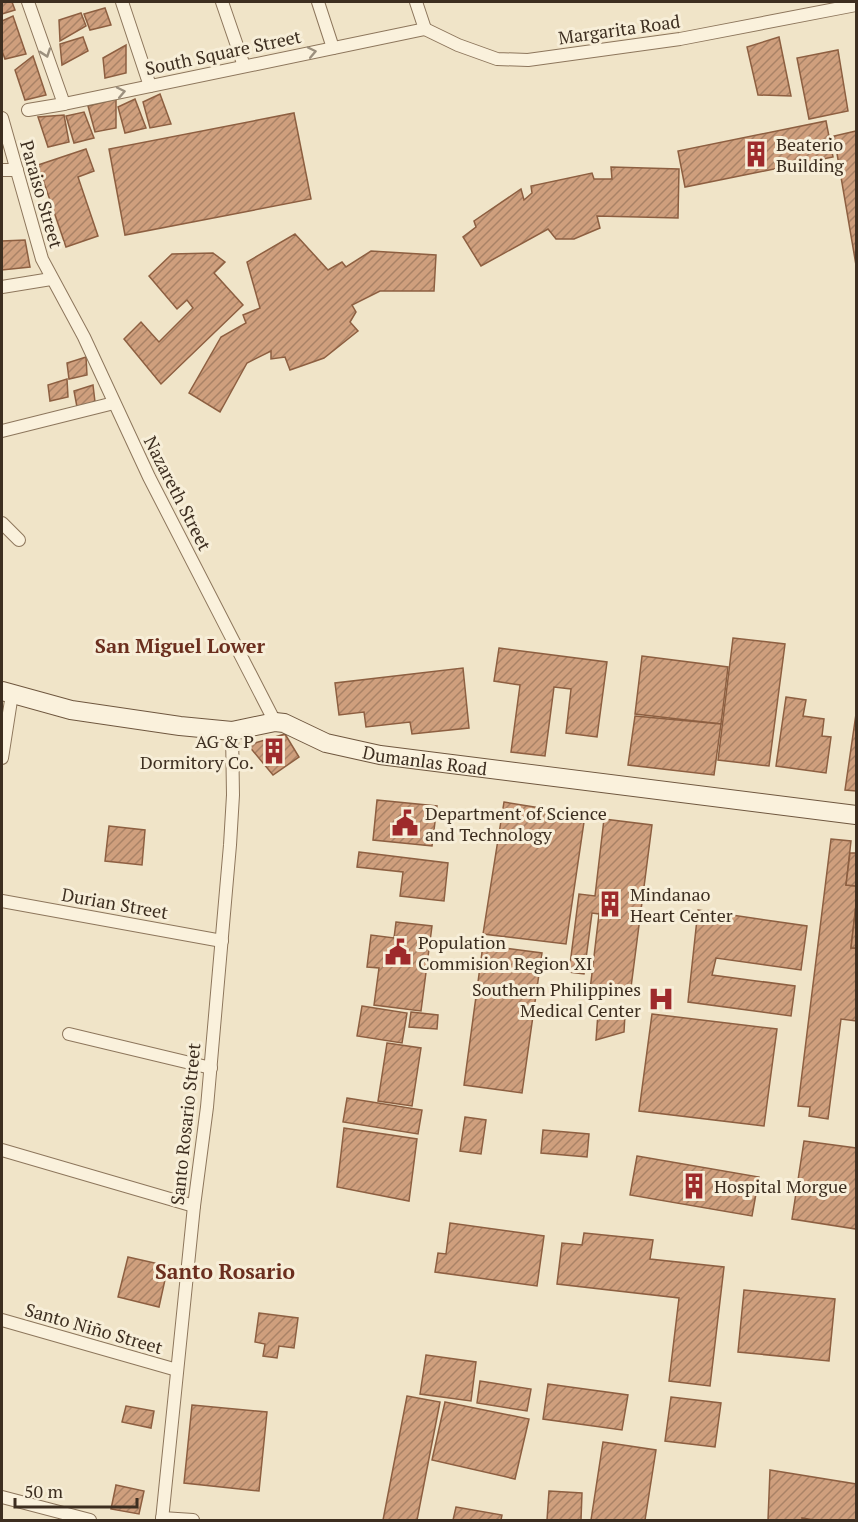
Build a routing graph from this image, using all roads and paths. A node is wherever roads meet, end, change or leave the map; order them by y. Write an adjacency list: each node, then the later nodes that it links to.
1 (28, 2): 11 (street, one-way to 11)
2 (122, 2): 10 (street)
3 (222, 2): 9 (street)
4 (318, 2): 8 (street)
5 (416, 2): 7 (street)
6 (856, 5): 7 (street, Margarita Road)
7 (425, 29): 8 (street, South Square Street)
8 (333, 48): 9 (street, South Square Street, one-way to 8)
9 (244, 66): 10 (street, South Square Street)
10 (150, 86): 11 (street, South Square Street, one-way to 10)
11 (64, 104): 12 (street, South Square Street)
12 (28, 110)
13 (2, 118): 15 (street, Paraiso Street)
14 (2, 170): 15 (street)
15 (17, 170): 16 (street, Paraiso Street)
16 (51, 279): 17 (street); 18 (street, Nazareth Street)
17 (2, 286)
18 (114, 403): 19 (street); 23 (street, Nazareth Street)
19 (2, 430)
20 (2, 524): 21 (street)
21 (19, 540)
22 (7, 693): 24 (main road); 25 (street)
23 (275, 722): 24 (main road); 26 (main road, Dumanlas Road)
24 (232, 731): 28 (street, Santo Rosario Street)
25 (2, 758)
26 (856, 815)
27 (2, 901): 28 (street, Durian Street)
28 (222, 941): 30 (street, Santo Rosario Street)
29 (69, 1034): 30 (street)
30 (211, 1068): 32 (street, Santo Rosario Street)
31 (2, 1150): 32 (street)
32 (194, 1206): 34 (street, Santo Rosario Street)
33 (2, 1320): 34 (street, Santo Niño Street)
34 (177, 1370): 36 (street, Santo Rosario Street)
35 (2, 1497): 37 (street)
36 (162, 1519): 38 (street)
37 (90, 1521)
38 (193, 1521)

